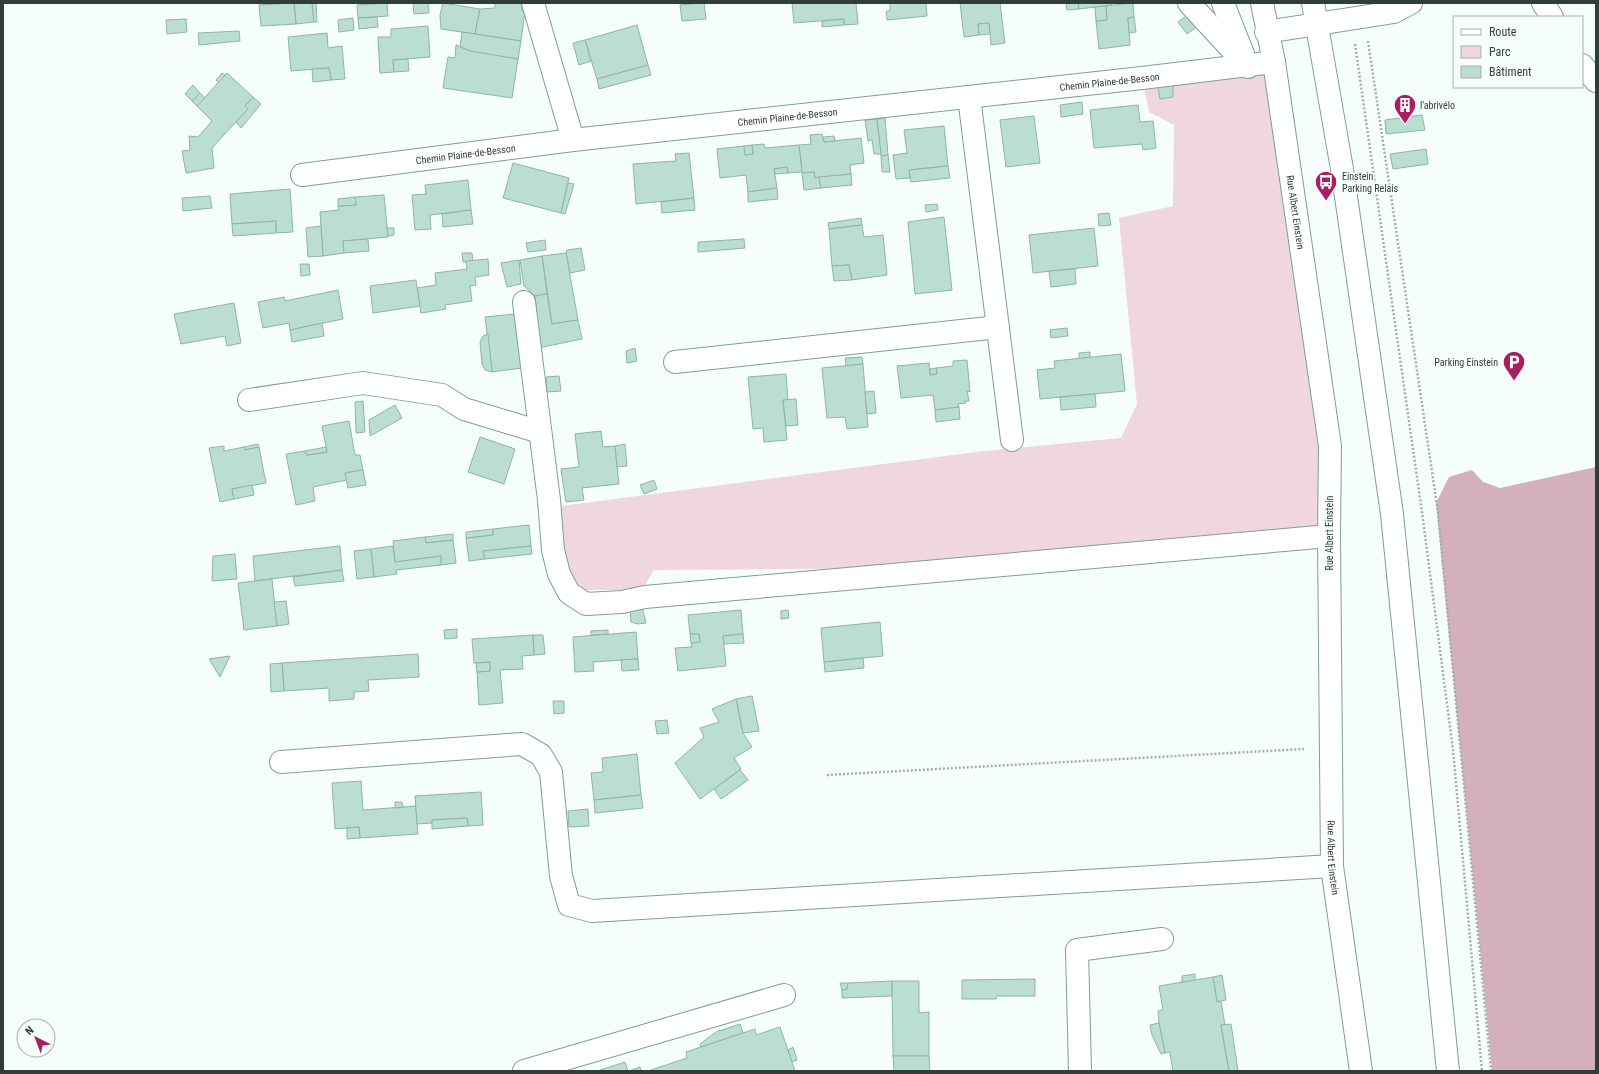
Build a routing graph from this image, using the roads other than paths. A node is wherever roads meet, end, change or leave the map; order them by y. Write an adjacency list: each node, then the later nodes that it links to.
1 (533, 3): 15 (street)
2 (1189, 3): 12 (street)
3 (1223, 3): 12 (street)
4 (1262, 3): 9 (street, Rue Albert Einstein)
5 (1411, 3): 7 (street)
6 (1543, 3): 8 (street)
7 (1315, 13): 9 (street); 31 (street)
8 (1551, 16)
9 (1266, 32): 10 (street, Rue Albert Einstein)
10 (1274, 62): 12 (street, Chemin Plaine-de-Besson); 23 (street, Rue Albert Einstein)
11 (1583, 66): 13 (street)
12 (1248, 67): 14 (street, Chemin Plaine-de-Besson)
13 (1596, 81)
14 (969, 97): 15 (street, Chemin Plaine-de-Besson); 18 (street)
15 (573, 140): 16 (street, Chemin Plaine-de-Besson)
16 (302, 175)
17 (524, 302): 21 (street)
18 (998, 327): 19 (street); 22 (street)
19 (675, 362)
20 (249, 400): 21 (street)
21 (540, 432): 23 (street)
22 (1012, 440)
23 (1329, 536): 25 (street, Rue Albert Einstein)
24 (281, 762): 25 (street)
25 (1332, 866): 28 (street, Rue Albert Einstein)
26 (1162, 940): 30 (street)
27 (784, 995): 29 (street)
28 (1362, 1070)
29 (524, 1071)
30 (1080, 1071)
31 (1448, 1071)

